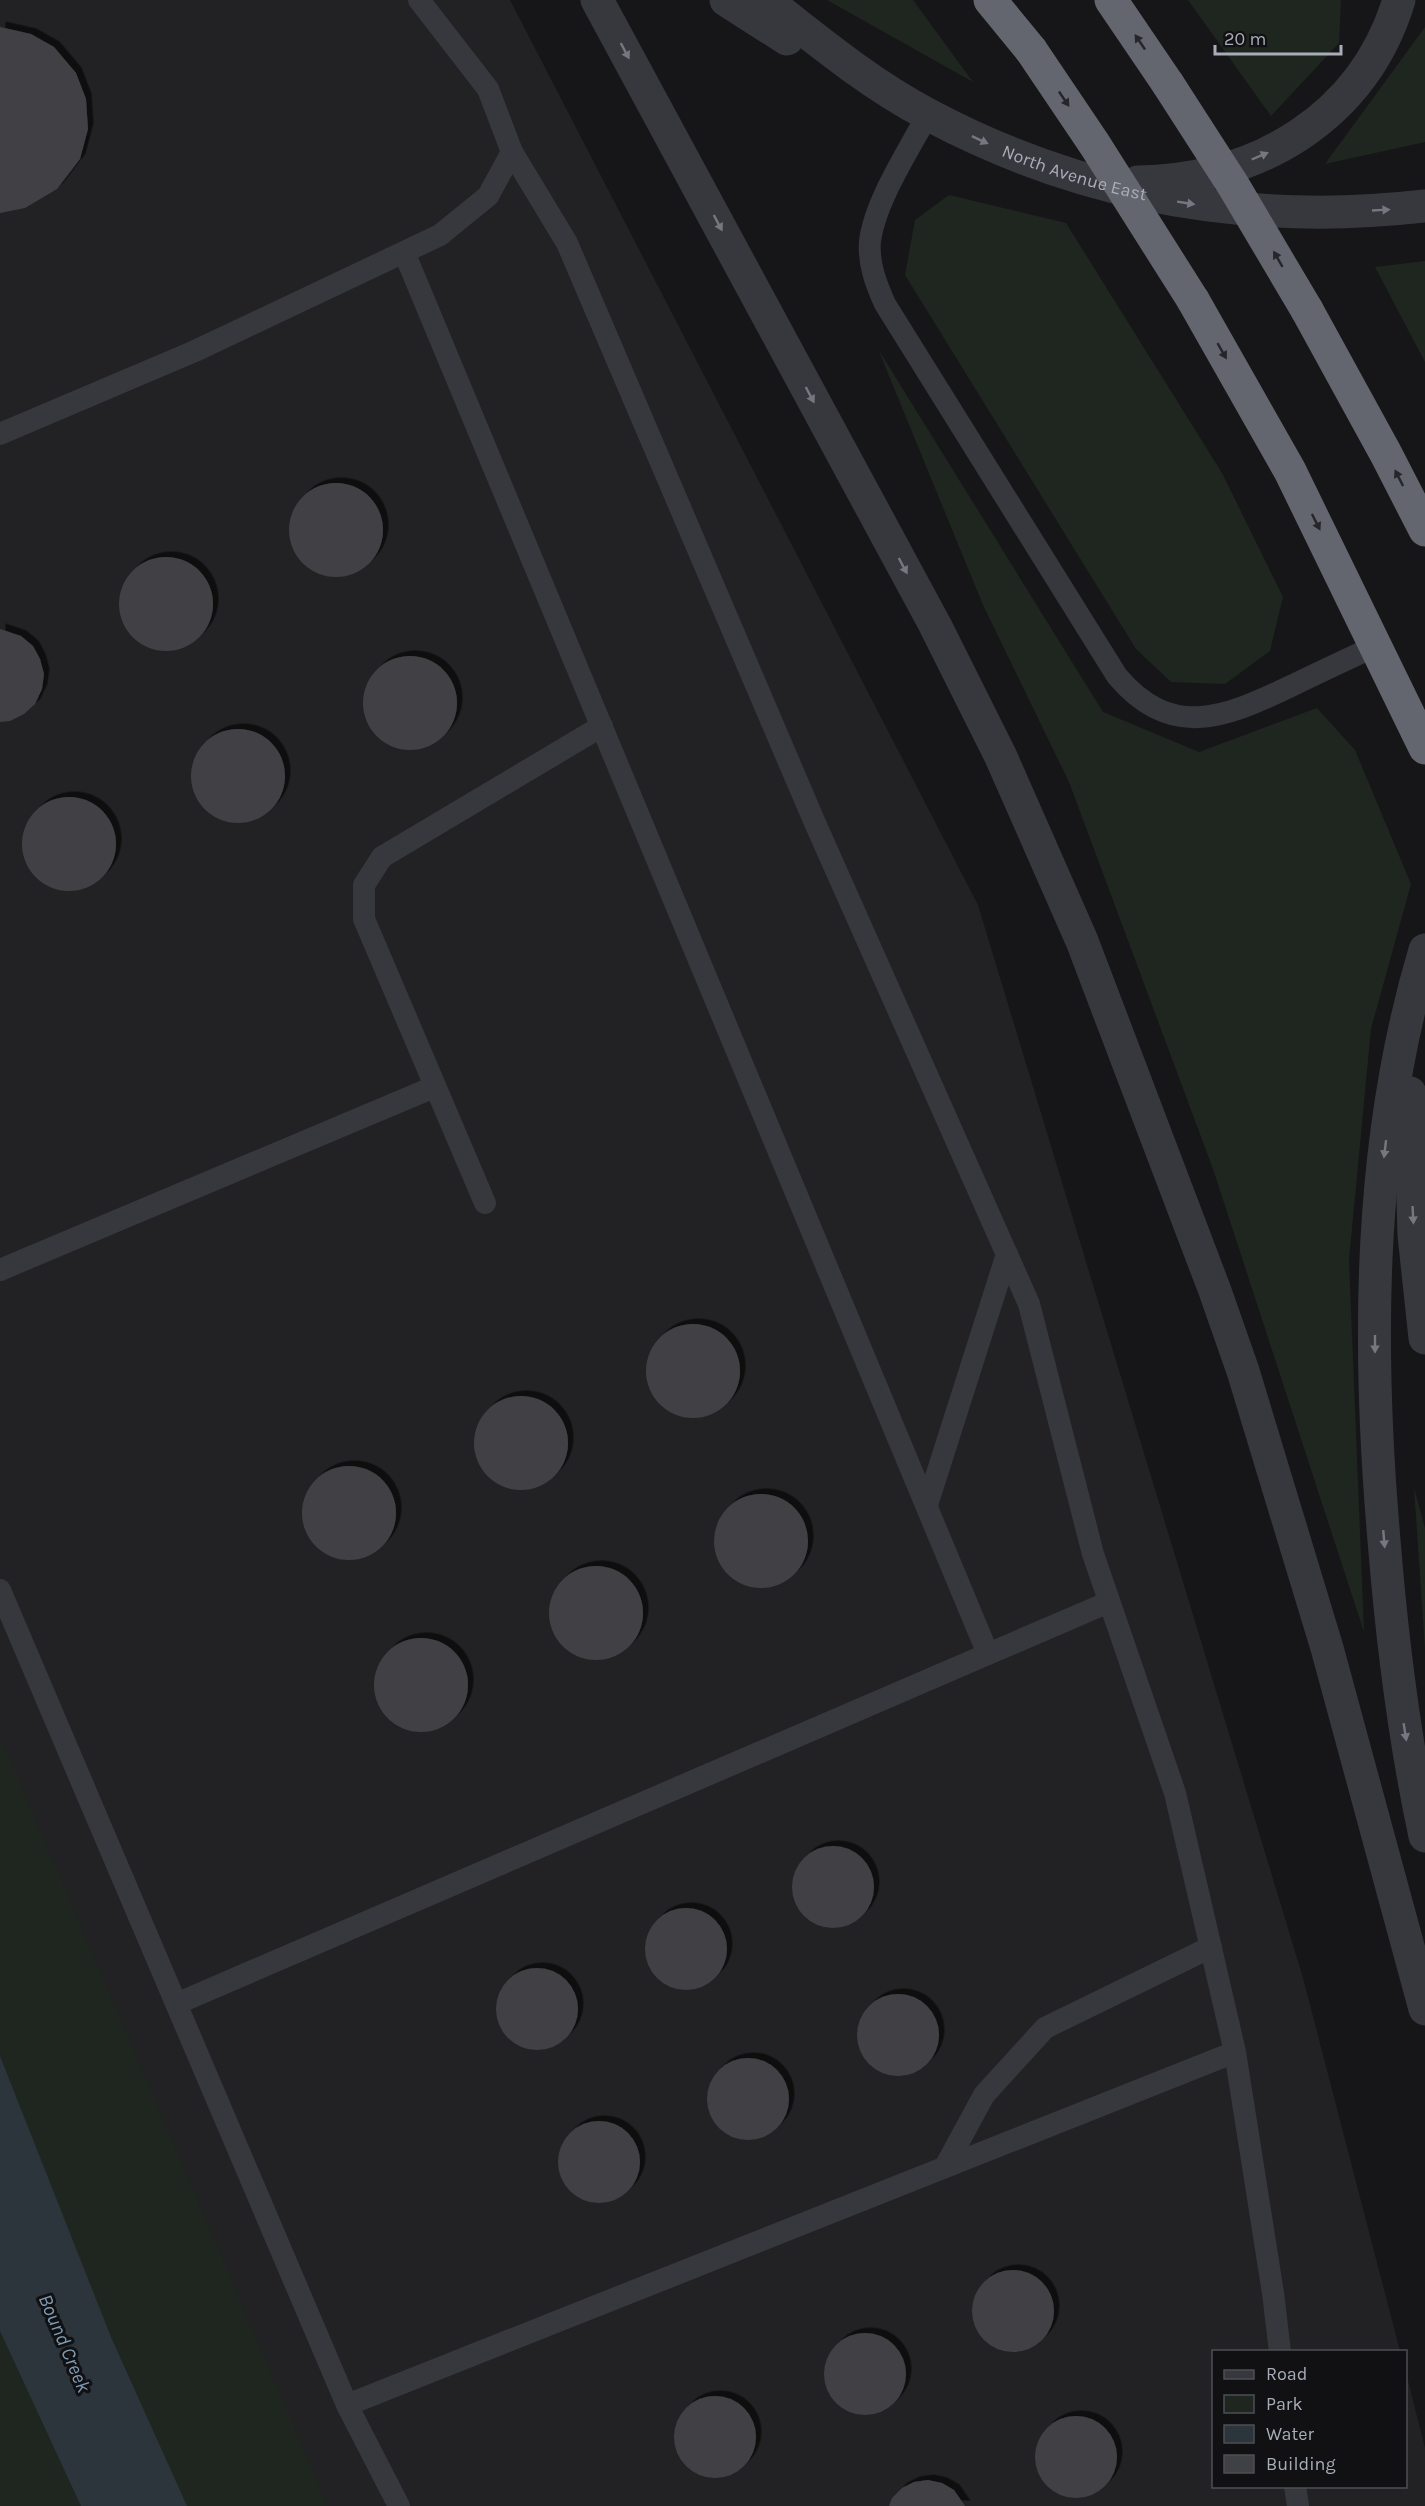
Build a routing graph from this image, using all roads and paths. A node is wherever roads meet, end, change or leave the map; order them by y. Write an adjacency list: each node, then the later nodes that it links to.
1 (419, 0): 11 (lane)
2 (597, 0): 35 (street, one-way to 35)
3 (726, 0): 10 (street)
4 (766, 0): 10 (street, North Avenue East)
5 (990, 0): 9 (highway)
6 (998, 0): 9 (highway)
7 (1111, 0): 16 (highway, one-way to 7, bridge)
8 (1399, 0): 12 (street, one-way to 8)
9 (1031, 50): 17 (highway, one-way to 17, bridge)
10 (928, 114): 12 (street, North Avenue East, one-way to 12); 17 (lane)
11 (512, 152): 14 (lane); 25 (lane)
12 (1079, 178): 13 (street, North Avenue East, one-way to 13)
13 (1425, 206)
14 (404, 252): 15 (lane); 19 (lane)
15 (0, 434)
16 (1425, 530)
17 (1376, 645): 18 (highway)
18 (1410, 716): 20 (highway); 21 (highway)
19 (602, 726): 23 (lane); 28 (lane)
20 (1425, 748)
21 (1425, 759)
22 (1422, 959): 27 (street, one-way to 27); 32 (street, one-way to 32)
23 (434, 1087): 24 (lane); 26 (lane)
24 (485, 1203)
25 (1007, 1254): 28 (lane); 30 (lane)
26 (0, 1270)
27 (1425, 1338)
28 (927, 1505): 31 (lane)
29 (0, 1590): 34 (lane)
30 (1109, 1602): 31 (lane); 33 (lane)
31 (988, 1654): 34 (lane)
32 (1425, 1836)
33 (1211, 1947): 36 (lane); 37 (lane)
34 (176, 2004): 39 (lane)
35 (1425, 2009)
36 (1235, 2052): 37 (lane); 38 (lane)
37 (945, 2167): 39 (lane)
38 (1280, 2350)
39 (346, 2405): 41 (lane)
40 (1295, 2488): 42 (lane)
41 (399, 2506)
42 (1298, 2506)

